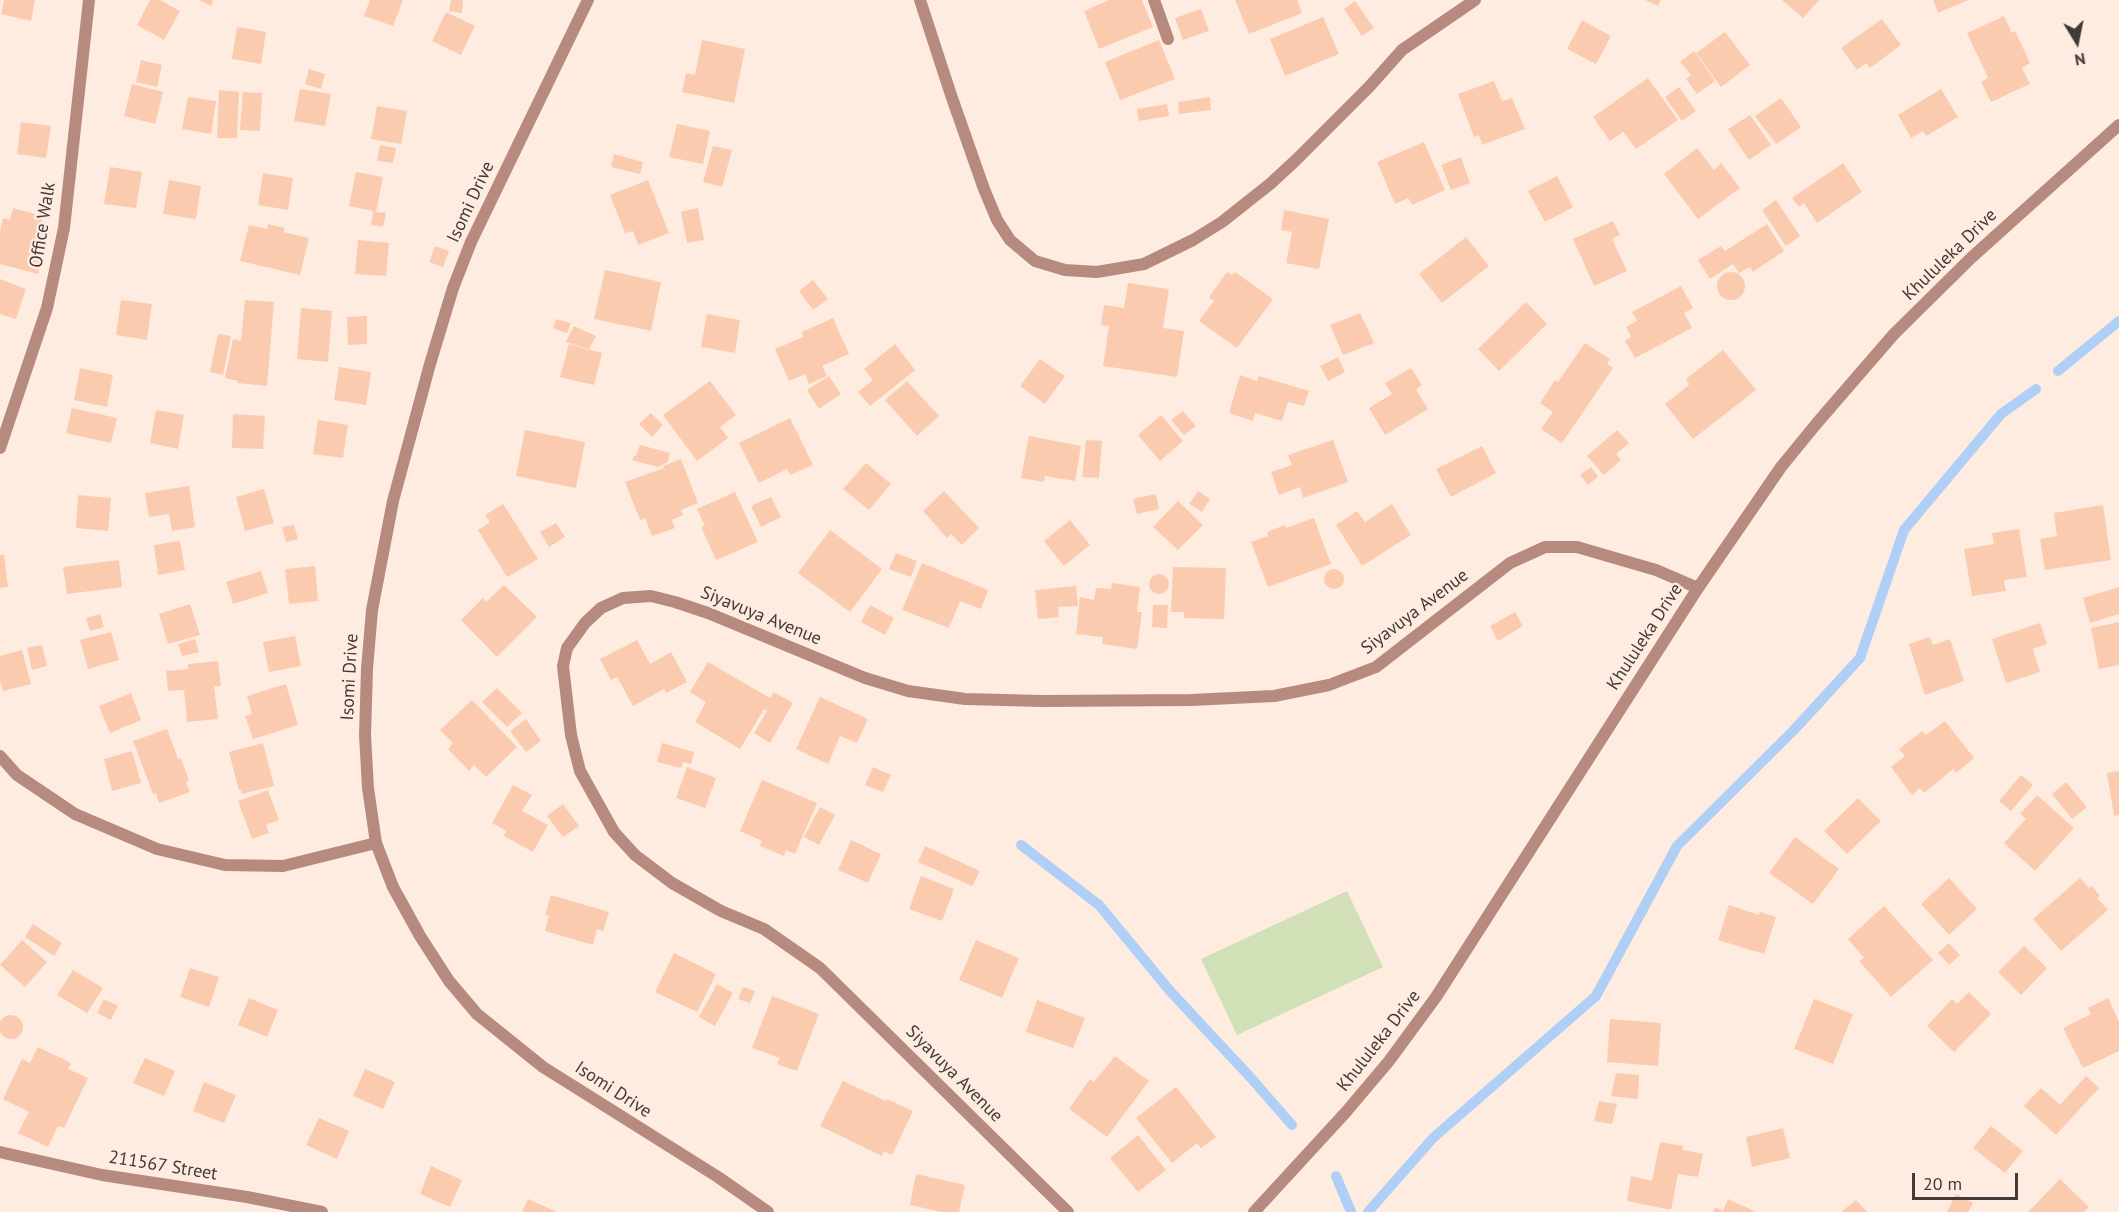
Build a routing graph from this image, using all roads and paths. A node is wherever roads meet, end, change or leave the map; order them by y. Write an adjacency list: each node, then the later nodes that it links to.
1 (88, 0): 8 (street, Office Walk)
2 (588, 0): 11 (street, Isomi Drive)
3 (920, 0): 5 (street)
4 (1154, 0): 6 (street)
5 (1475, 0)
6 (1168, 39)
7 (2119, 125): 9 (street, Khululeka Drive)
8 (0, 448)
9 (1698, 588): 15 (street, Siyavuya Avenue); 16 (street, Khululeka Drive)
10 (0, 756): 11 (street)
11 (376, 843): 14 (street, Isomi Drive)
12 (0, 1152): 13 (street, 211567 Street)
13 (322, 1212)
14 (768, 1212)
15 (1068, 1212)
16 (1254, 1212)

